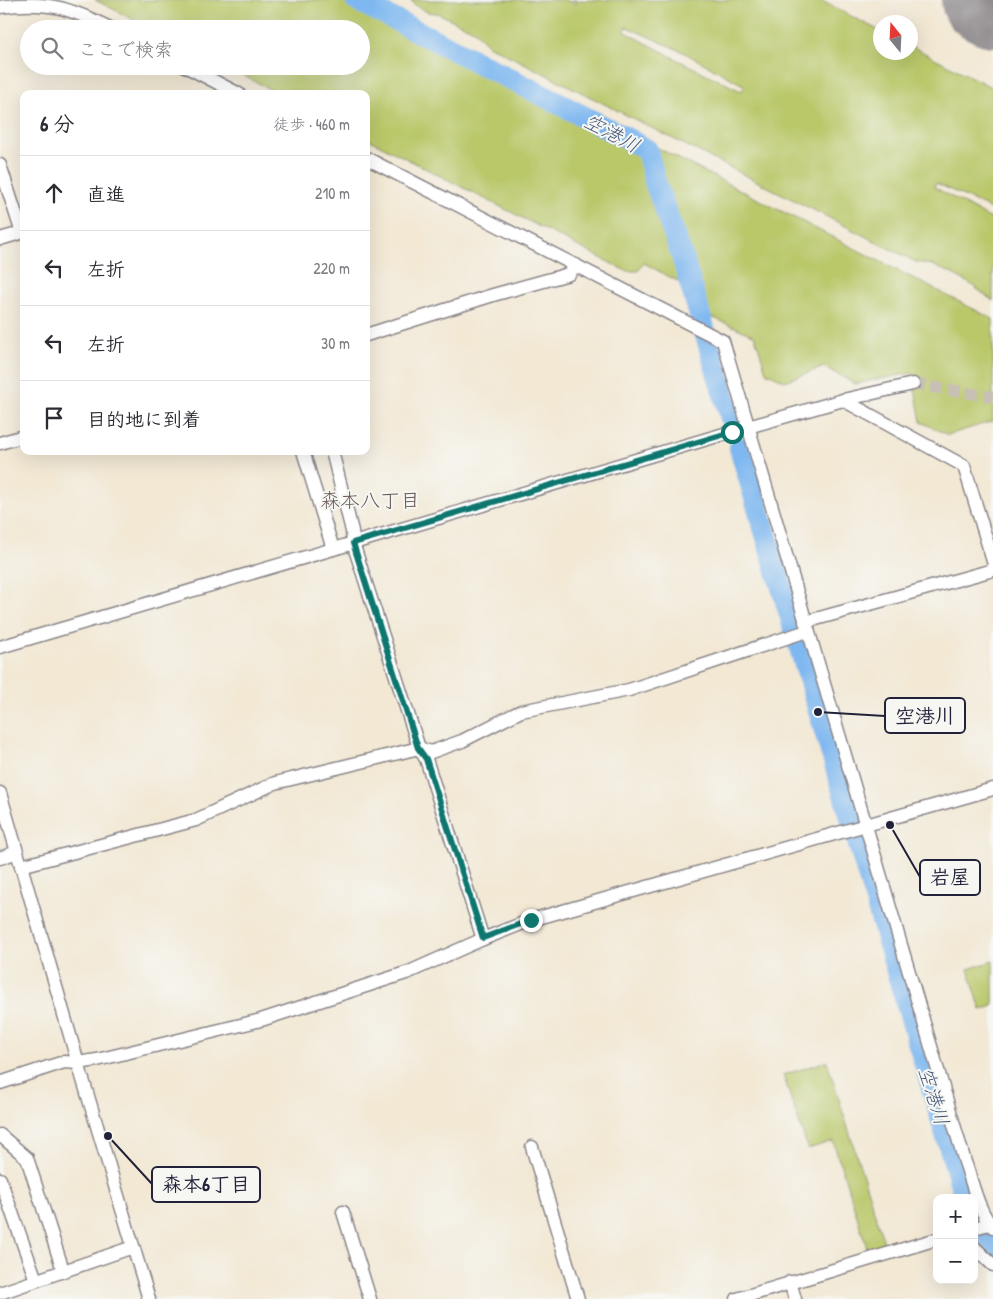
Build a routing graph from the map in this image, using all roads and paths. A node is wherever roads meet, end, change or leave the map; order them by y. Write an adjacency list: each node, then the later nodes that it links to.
1 (0, 7): 2 (street)
2 (94, 20)
3 (202, 75): 4 (street)
4 (231, 90)
5 (370, 160): 10 (street)
6 (1, 173): 7 (street)
7 (20, 224)
8 (20, 233): 9 (street)
9 (0, 239)
10 (576, 265): 11 (street); 14 (street)
11 (370, 334)
12 (913, 384): 13 (street)
13 (843, 400): 14 (street); 21 (street)
14 (748, 427): 19 (street); 23 (street)
15 (20, 437): 16 (street)
16 (0, 443)
17 (304, 455): 20 (street)
18 (333, 455): 19 (street)
19 (353, 543): 20 (street); 25 (street)
20 (334, 549): 24 (street)
21 (993, 561)
22 (993, 570): 23 (street)
23 (805, 628): 25 (street); 28 (street)
24 (0, 647)
25 (418, 748): 31 (street); 32 (street)
26 (993, 788): 28 (street)
27 (0, 794): 29 (street)
28 (862, 826): 32 (street); 39 (street)
29 (17, 852): 30 (street); 31 (street)
30 (0, 858)
31 (21, 866): 33 (street)
32 (483, 938): 33 (street)
33 (78, 1063): 34 (street); 41 (street)
34 (0, 1083)
35 (0, 1135): 44 (street)
36 (532, 1147): 50 (street)
37 (1, 1183): 45 (street)
38 (342, 1212): 49 (street)
39 (986, 1225)
40 (933, 1240): 46 (street)
41 (132, 1247): 44 (street); 48 (street)
42 (978, 1251): 43 (street)
43 (993, 1266)
44 (63, 1270): 45 (street)
45 (36, 1280): 47 (street)
46 (790, 1282): 51 (street); 52 (street)
47 (0, 1293)
48 (149, 1299)
49 (370, 1299)
50 (578, 1299)
51 (737, 1299)
52 (795, 1299)

